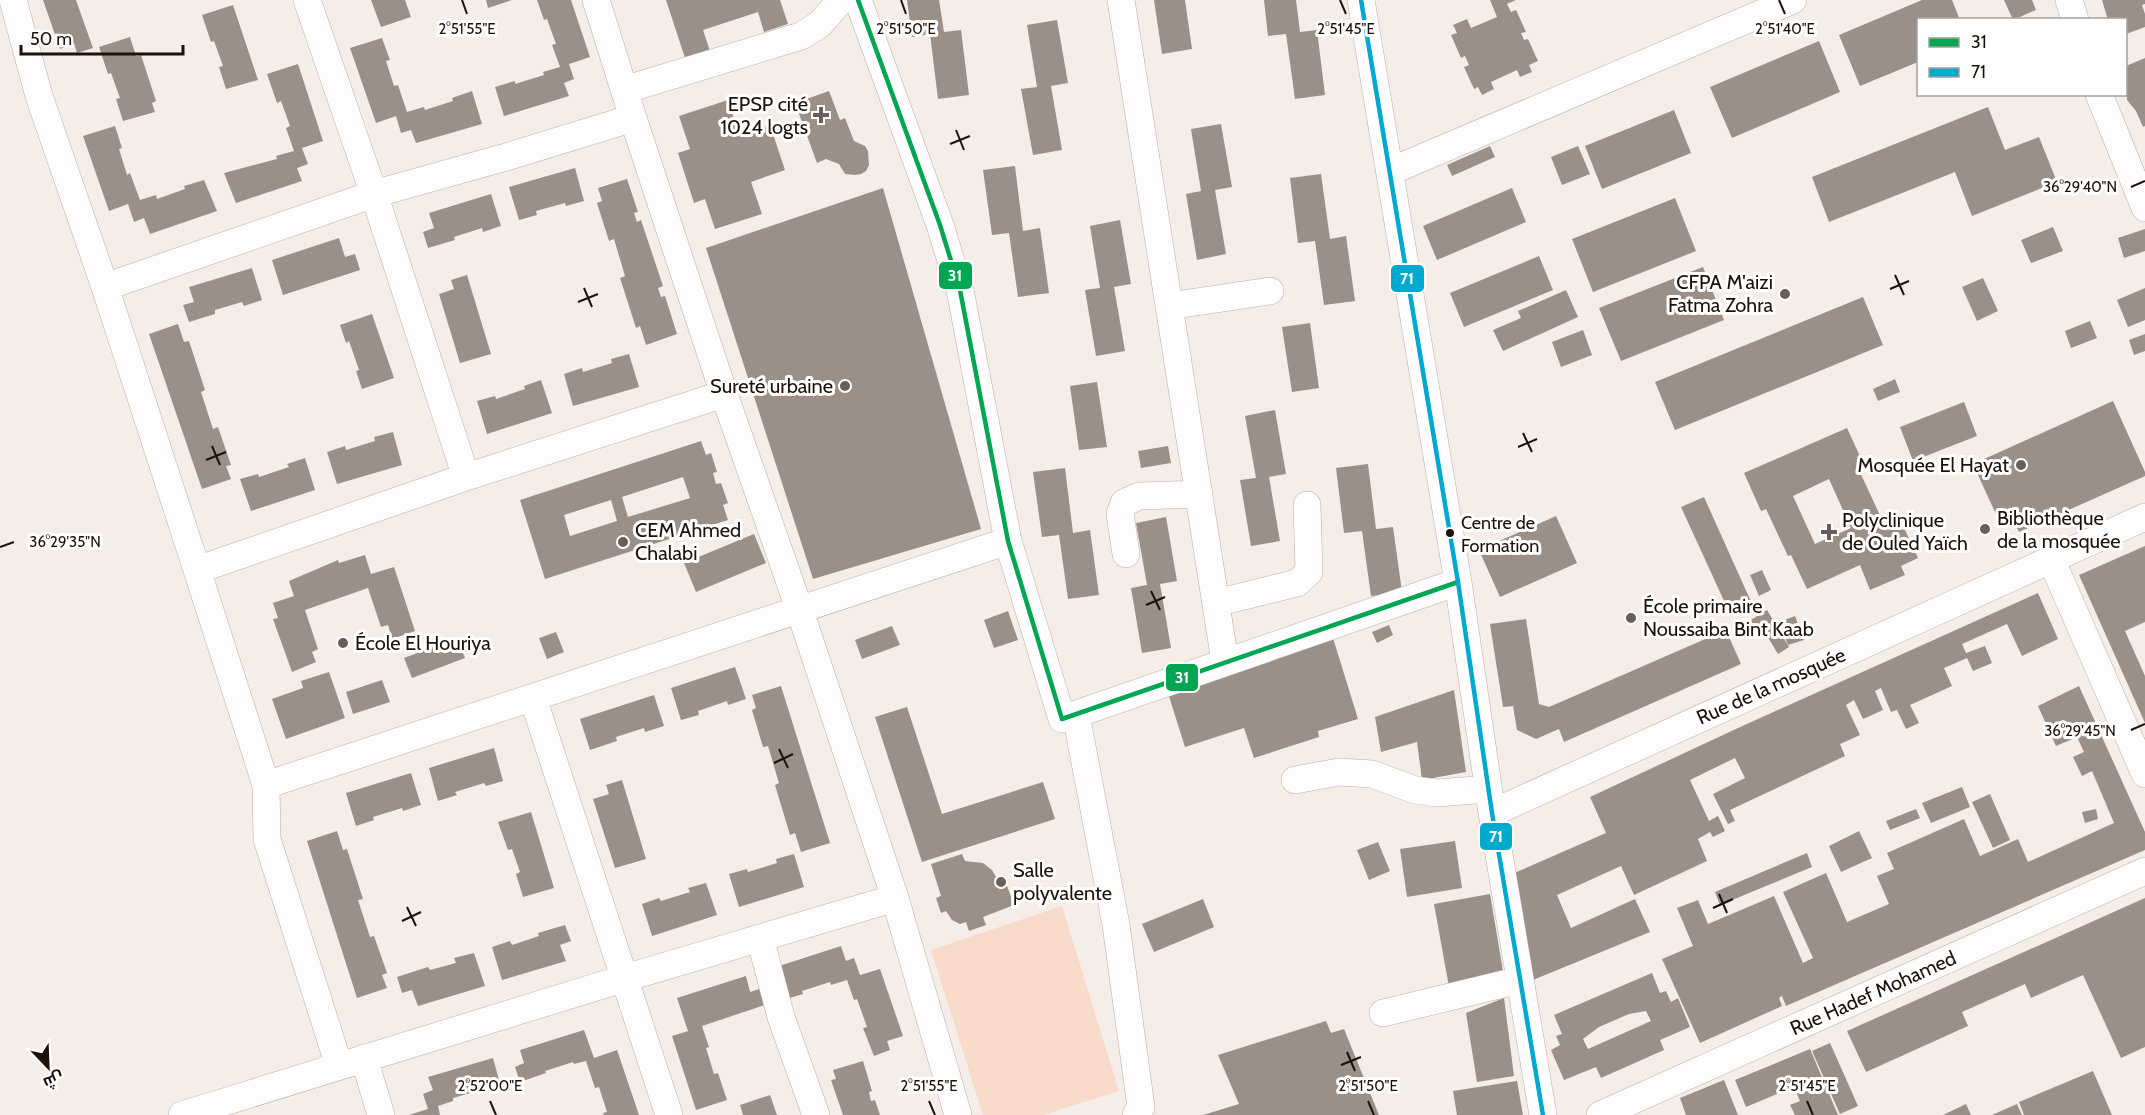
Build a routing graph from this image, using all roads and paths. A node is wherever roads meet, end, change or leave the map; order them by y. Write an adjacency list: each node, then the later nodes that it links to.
1 (13, 0): 18 (street)
2 (307, 0): 16 (street)
3 (596, 0): 11 (street)
4 (841, 0): 11 (street)
5 (858, 0): 26 (street)
6 (1122, 0): 20 (street)
7 (1361, 0): 15 (street)
8 (1793, 0): 15 (street)
9 (2068, 0): 10 (street)
10 (2074, 18)
11 (624, 90): 13 (street)
12 (2100, 96): 14 (street)
13 (633, 118): 16 (street); 21 (street)
14 (2136, 163): 17 (street)
15 (1391, 171): 30 (street)
16 (374, 194): 18 (street); 22 (street)
17 (2145, 208)
18 (105, 287): 29 (street)
19 (1270, 291): 20 (street)
20 (1169, 306): 23 (street)
21 (724, 394): 22 (street); 32 (street)
22 (466, 477): 29 (street)
23 (1199, 494): 27 (street); 31 (street)
24 (1307, 505): 31 (street)
25 (2145, 517): 28 (street)
26 (1008, 541): 32 (street); 35 (street)
27 (1125, 554)
28 (2051, 559): 36 (street); 39 (street, Rue de la mosquée)
29 (197, 570): 38 (street)
30 (1458, 582): 33 (street); 39 (street)
31 (1216, 603): 33 (street)
32 (800, 611): 34 (street); 41 (street)
33 (1225, 662): 35 (street)
34 (533, 698): 38 (street); 43 (street)
35 (1076, 715): 53 (street)
36 (2145, 774)
37 (1296, 780): 39 (street, Rue de la mosquée)
38 (266, 785): 46 (street)
39 (1490, 801): 44 (street)
40 (2145, 871): 47 (street, Rue Hadef Mohamed)
41 (895, 898): 42 (street); 52 (street)
42 (760, 938): 43 (street); 51 (street)
43 (625, 978): 46 (street); 50 (street)
44 (1520, 980): 45 (street); 54 (street)
45 (1383, 1013)
46 (351, 1062): 48 (street); 49 (street)
47 (1603, 1114)
48 (182, 1115)
49 (381, 1115)
50 (669, 1115)
51 (816, 1115)
52 (958, 1115)
53 (1136, 1115)
54 (1543, 1115)

